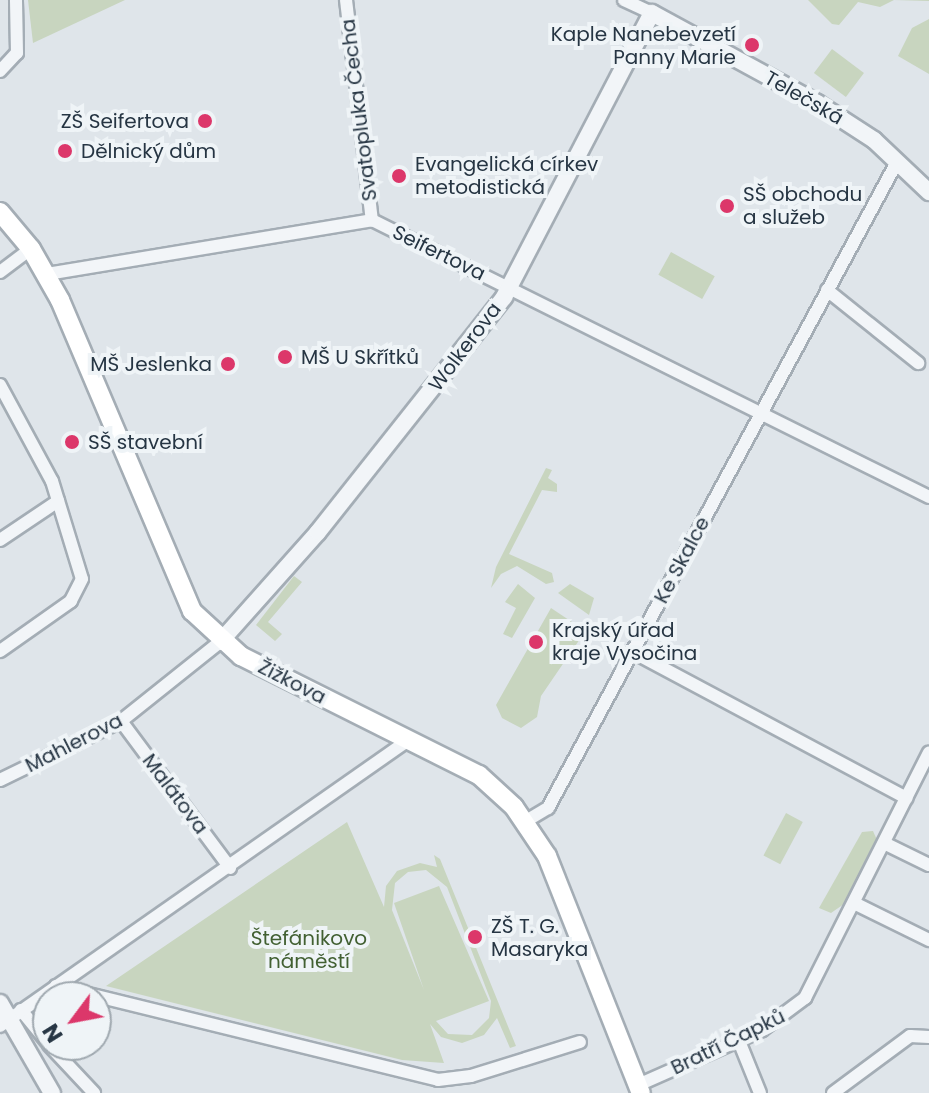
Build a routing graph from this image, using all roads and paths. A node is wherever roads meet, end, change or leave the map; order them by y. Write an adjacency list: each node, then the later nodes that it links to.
1 (16, 0): 5 (street)
2 (624, 0): 4 (street, Telečská)
3 (345, 2): 9 (street, Svatopluka Čecha)
4 (652, 13): 6 (street, Telečská); 13 (street, Wolkerova)
5 (0, 71)
6 (897, 162): 7 (street, Telečská); 14 (street, Ke Skalce)
7 (929, 192)
8 (0, 212): 10 (main road, Žižkova)
9 (372, 220): 12 (street, Seifertova); 13 (street, Seifertova)
10 (31, 249): 11 (street); 12 (main road, Žižkova)
11 (0, 272)
12 (47, 274): 23 (main road, Žižkova)
13 (509, 286): 18 (street, Seifertova); 23 (street, Wolkerova)
14 (827, 290): 15 (street); 18 (street, Ke Skalce)
15 (918, 363)
16 (0, 385): 17 (street)
17 (12, 405): 19 (street); 21 (street)
18 (760, 411): 20 (street, Seifertova); 25 (street, Ke Skalce)
19 (0, 413)
20 (929, 497)
21 (58, 501): 22 (street); 24 (street)
22 (0, 540)
23 (220, 642): 26 (street, Mahlerova); 27 (main road, Žižkova)
24 (0, 651)
25 (633, 652): 30 (street); 31 (street, Ke Skalce)
26 (121, 721): 29 (street, Mahlerova); 34 (street, Malátova)
27 (409, 740): 31 (main road, Žižkova); 34 (street)
28 (929, 752): 30 (street, Bratří Čapků)
29 (0, 780)
30 (906, 798): 32 (street, Bratří Čapků)
31 (526, 821): 47 (main road, Žižkova)
32 (884, 843): 33 (street); 35 (street, Bratří Čapků)
33 (929, 865)
34 (230, 868): 37 (street)
35 (854, 903): 36 (street); 44 (street, Bratří Čapků)
36 (929, 940)
37 (63, 981)
38 (112, 1000): 45 (street)
39 (0, 1003): 41 (street)
40 (32, 1003): 41 (street)
41 (10, 1019): 42 (street); 48 (street)
42 (32, 1033)
43 (929, 1037): 51 (street)
44 (739, 1041): 47 (street, Bratří Čapků); 50 (street)
45 (580, 1042)
46 (65, 1061): 49 (street)
47 (639, 1089)
48 (52, 1093)
49 (94, 1093)
50 (760, 1093)
51 (833, 1093)

